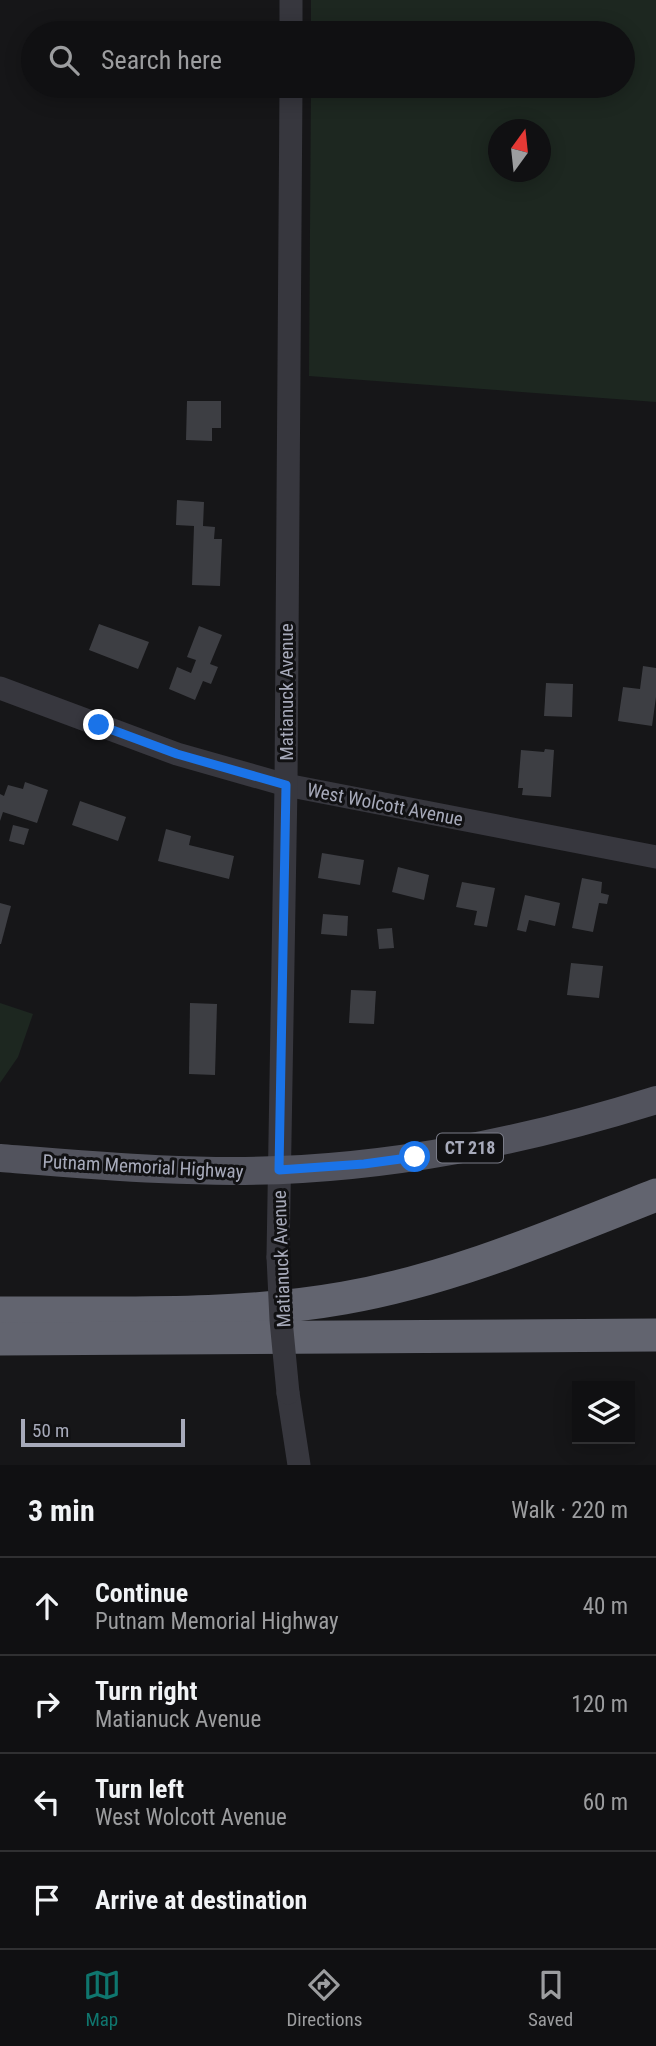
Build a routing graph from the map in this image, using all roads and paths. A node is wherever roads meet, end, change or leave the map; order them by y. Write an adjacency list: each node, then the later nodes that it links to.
1 (291, 0): 2 (street)
2 (291, 21)
3 (290, 98): 5 (street, Matianuck Avenue)
4 (0, 688): 5 (street, West Wolcott Avenue)
5 (286, 785): 6 (street, West Wolcott Avenue); 9 (street, Matianuck Avenue)
6 (656, 857)
7 (656, 1100): 9 (main road, Putnam Memorial Highway / CT 218)
8 (0, 1158): 9 (main road, Putnam Memorial Highway / CT 218)
9 (279, 1170): 14 (street, Matianuck Avenue, bridge)
10 (656, 1195): 11 (highway)
11 (0, 1313)
12 (656, 1335): 13 (highway)
13 (0, 1339)
14 (299, 1465)

